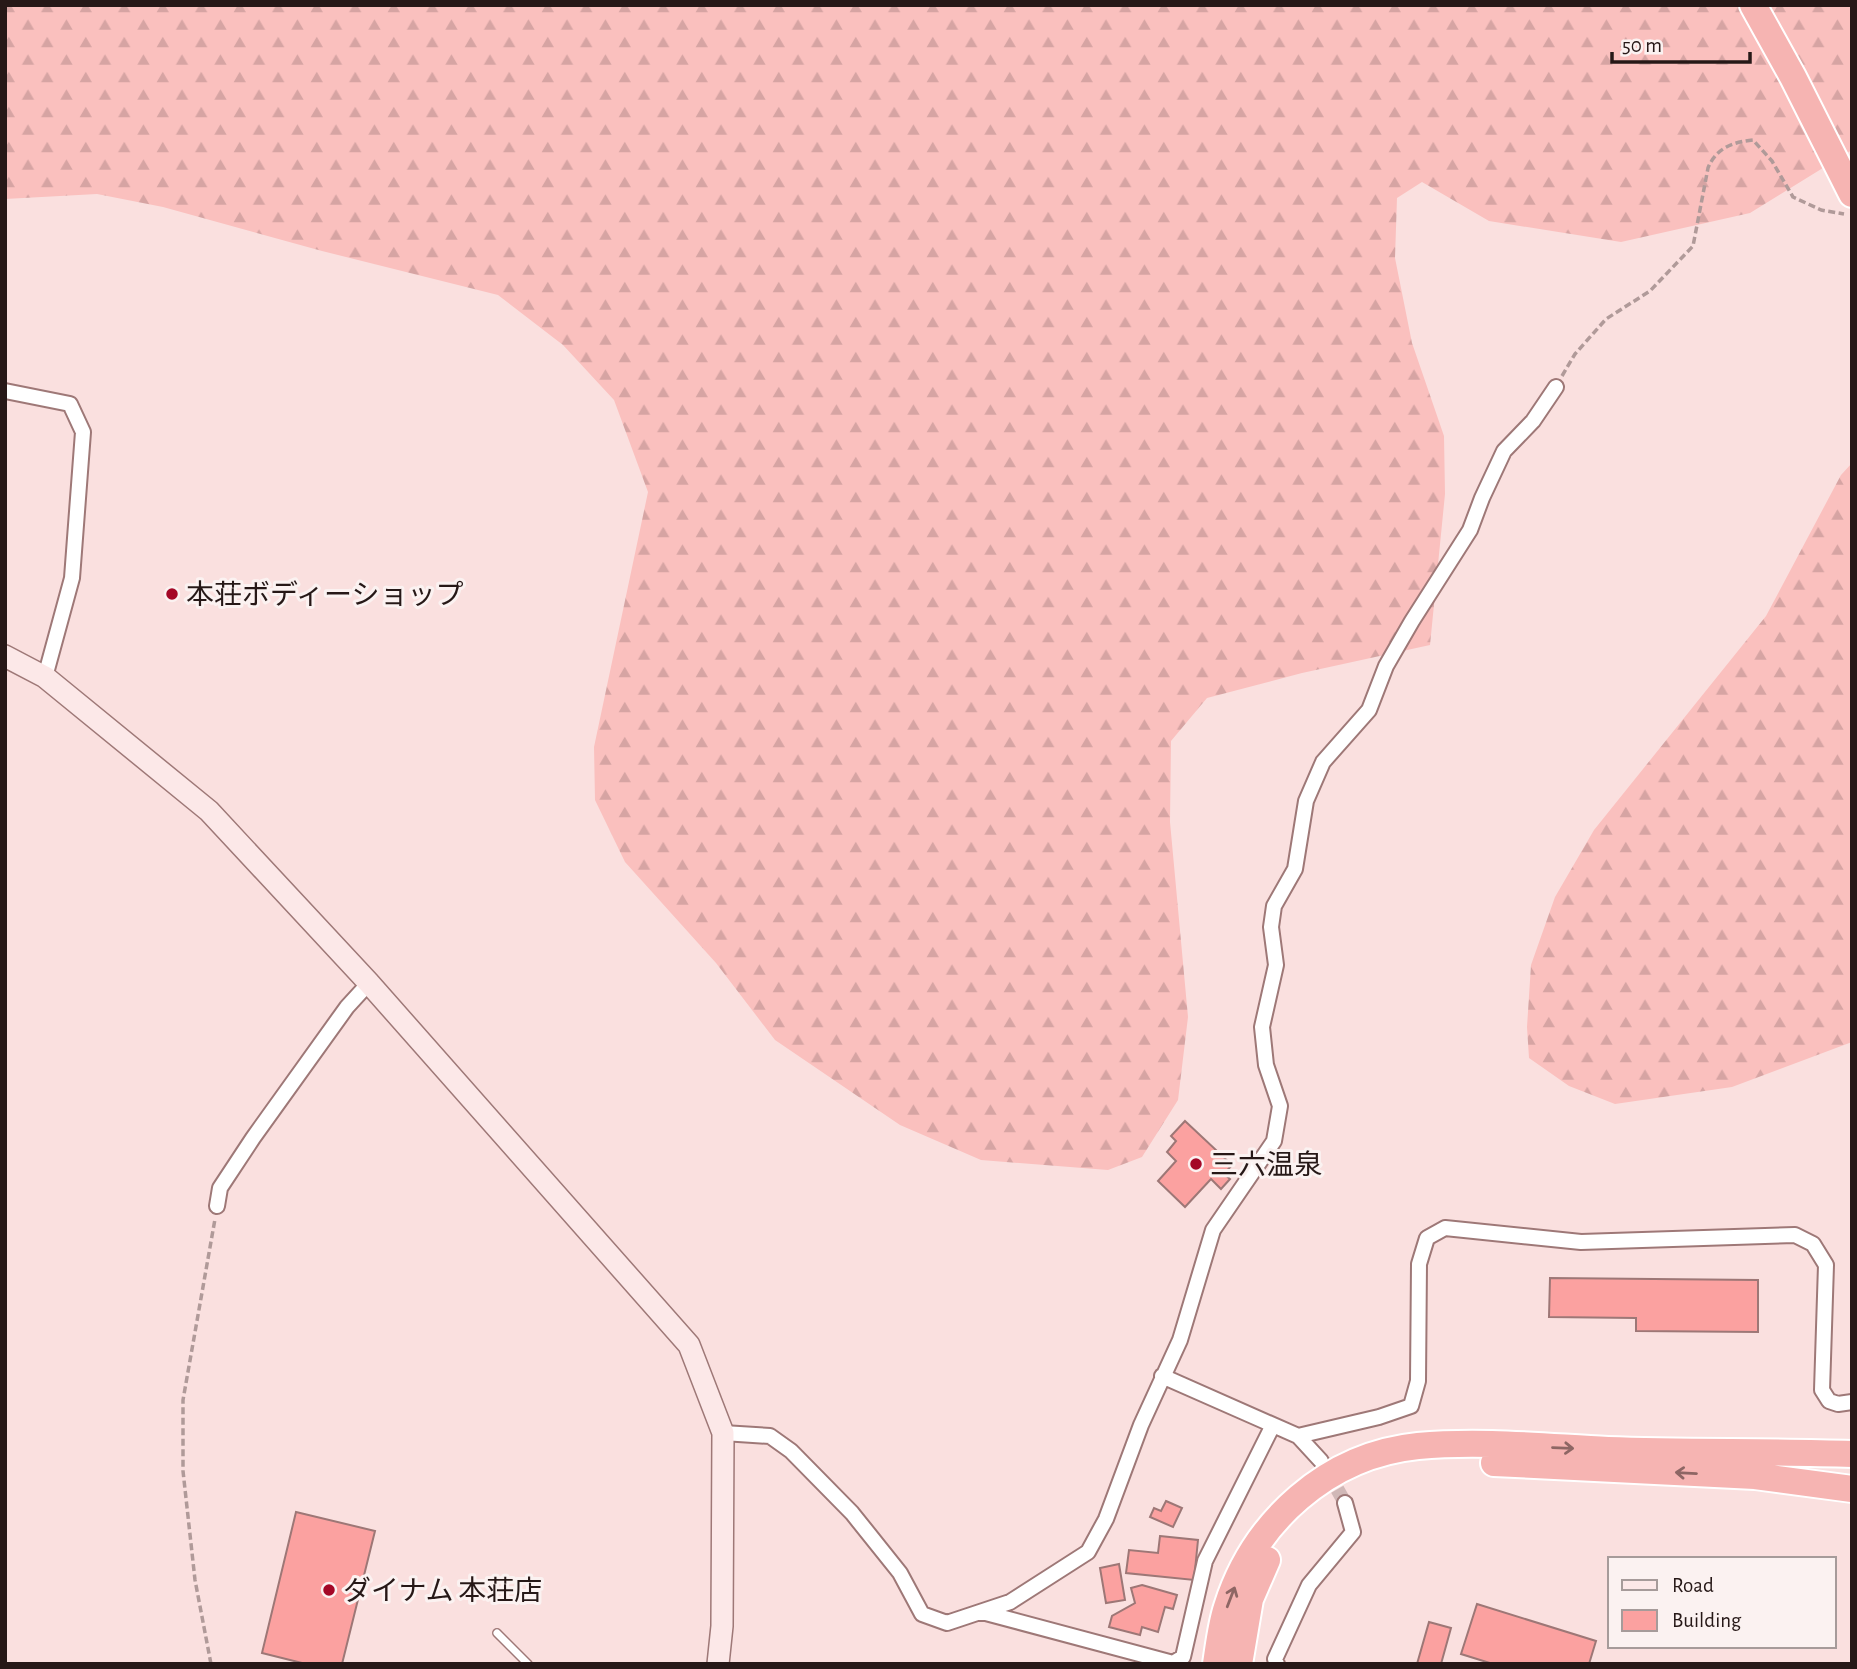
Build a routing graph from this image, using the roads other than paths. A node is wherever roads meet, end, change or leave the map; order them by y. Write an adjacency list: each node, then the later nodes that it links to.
1 (1753, 5): 3 (highway)
2 (1767, 5): 3 (highway)
3 (1849, 180)
4 (1556, 387): 10 (street)
5 (5, 390): 7 (street)
6 (5, 656): 7 (street)
7 (45, 677): 8 (street)
8 (369, 983): 9 (street); 13 (street)
9 (217, 1206)
10 (1162, 1376): 12 (street); 23 (street)
11 (1852, 1402): 14 (street)
12 (1273, 1424): 14 (street); 23 (street)
13 (723, 1433): 23 (street); 26 (street)
14 (1298, 1436): 18 (street)
15 (1852, 1448): 16 (highway)
16 (1819, 1453): 17 (highway); 27 (highway, one-way to 16)
17 (1852, 1454)
18 (1321, 1461)
19 (1852, 1473): 20 (highway)
20 (1755, 1476): 21 (highway); 28 (highway, one-way to 28)
21 (1852, 1489)
22 (1345, 1503): 29 (street)
23 (981, 1612)
24 (497, 1633): 25 (lane)
25 (528, 1664)
26 (718, 1664)
27 (1216, 1664)
28 (1239, 1664)
29 (1277, 1664)

